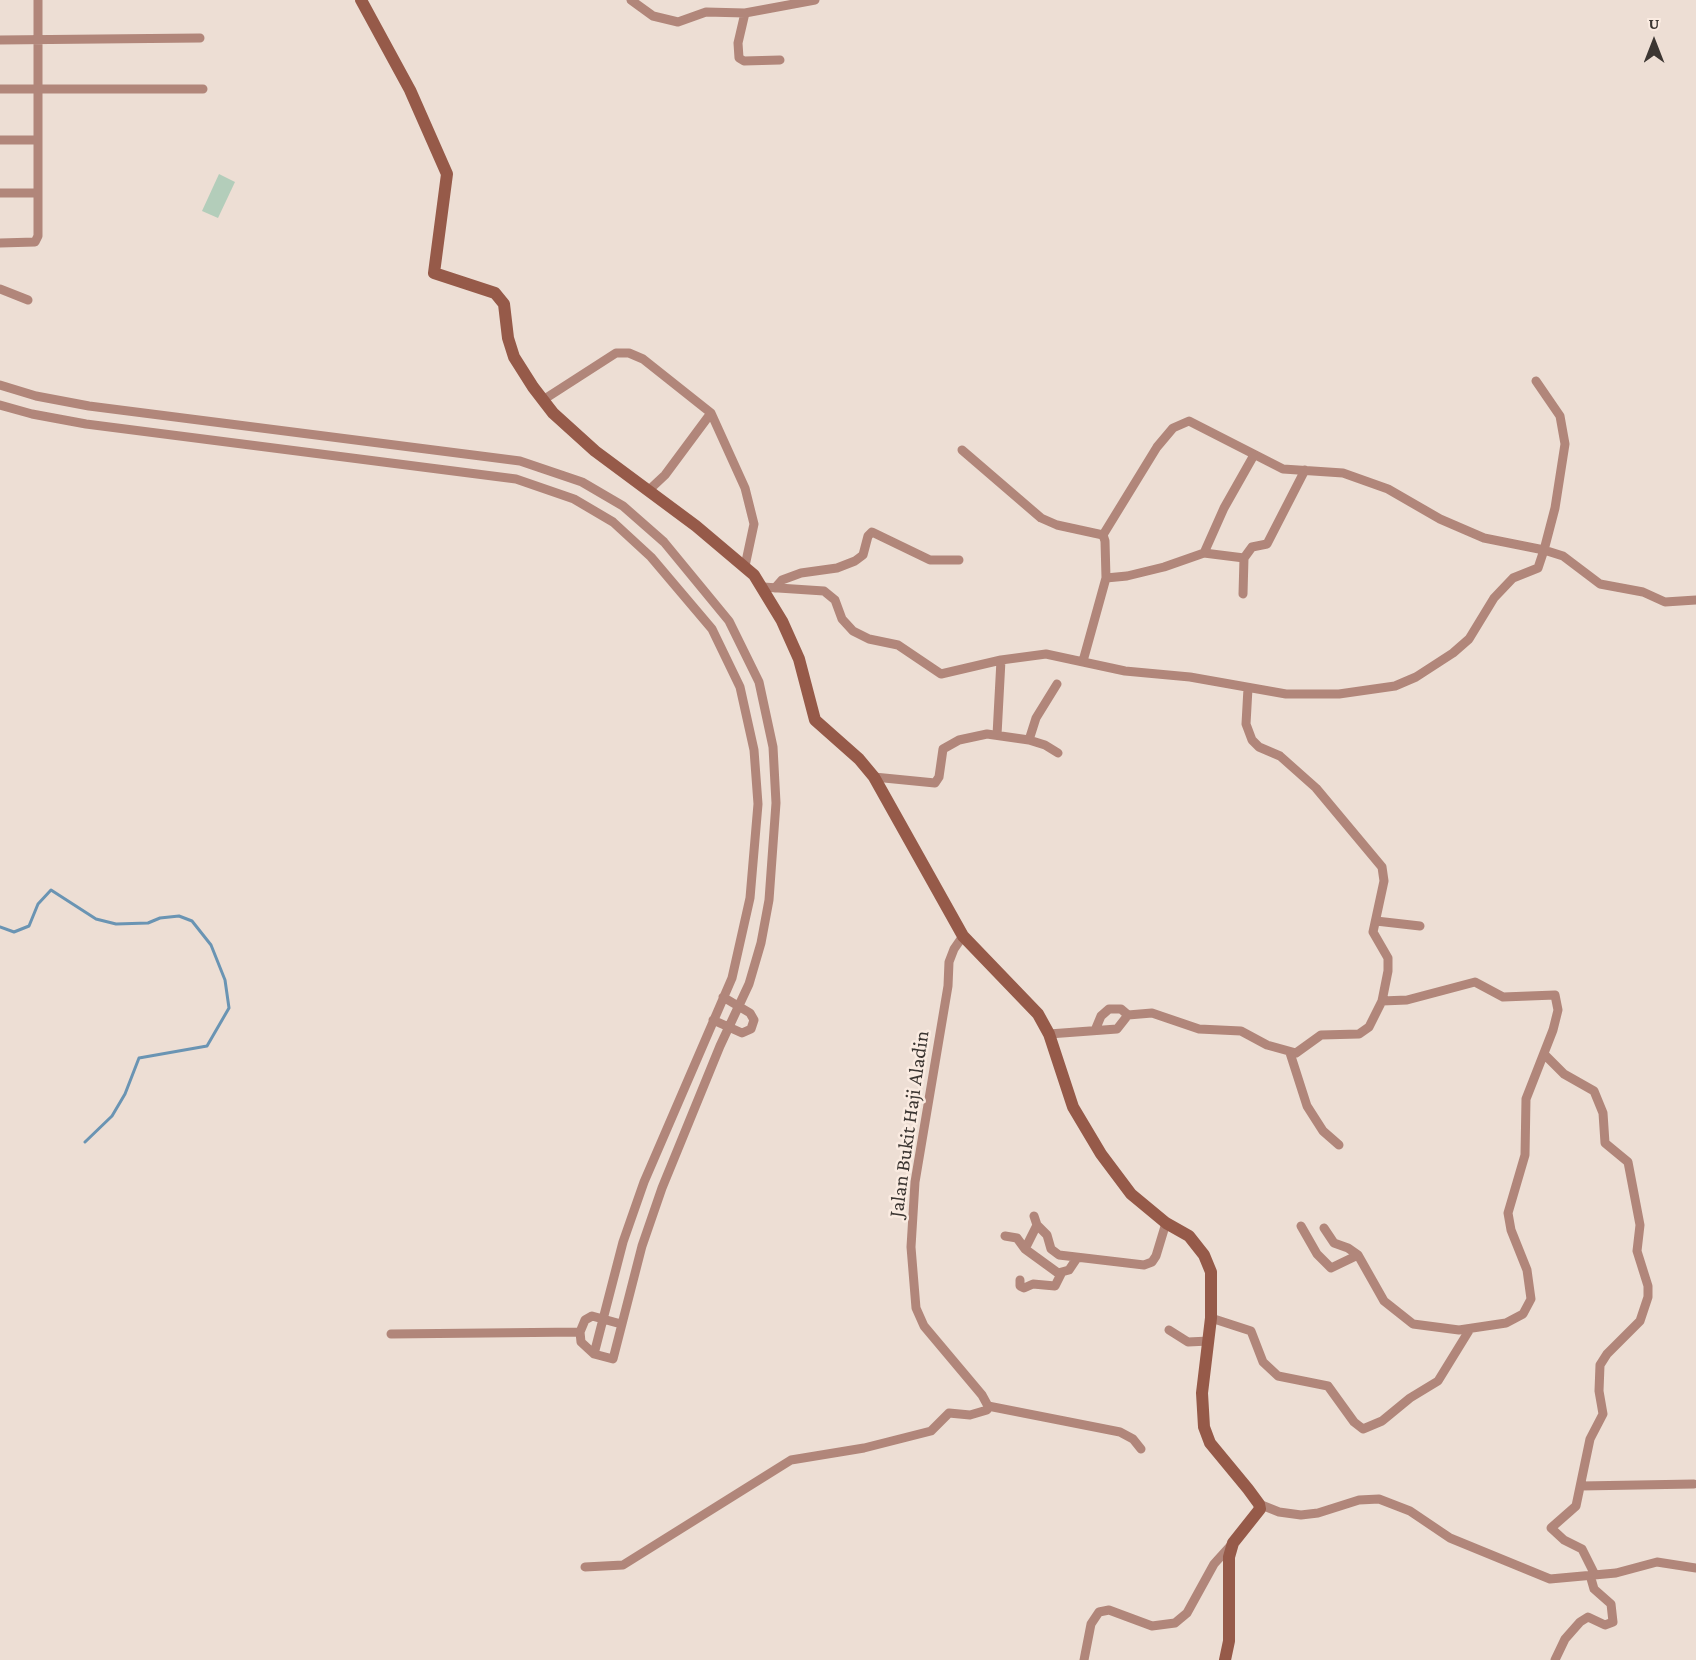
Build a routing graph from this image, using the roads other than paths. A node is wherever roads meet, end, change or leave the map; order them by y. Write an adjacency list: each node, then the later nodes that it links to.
1 (38, 0): 8 (street)
2 (361, 0): 22 (street)
3 (631, 0): 5 (street)
4 (815, 0): 5 (street)
5 (746, 13): 9 (street)
6 (201, 38): 8 (street)
7 (0, 40): 8 (street)
8 (38, 40): 11 (street)
9 (780, 60)
10 (0, 89): 11 (street)
11 (38, 89): 12 (street); 14 (street)
12 (203, 89)
13 (0, 140): 14 (street)
14 (38, 140): 16 (street)
15 (0, 193): 16 (street)
16 (38, 193): 17 (street)
17 (0, 243)
18 (0, 290): 19 (street)
19 (28, 300)
20 (1536, 381): 34 (street)
21 (0, 385): 24 (street)
22 (543, 400): 25 (street); 32 (street)
23 (0, 405): 27 (street)
24 (128, 410): 26 (street); 27 (street)
25 (711, 413): 32 (street); 38 (street)
26 (158, 414): 28 (street); 56 (street)
27 (127, 429): 28 (street)
28 (158, 433): 54 (street)
29 (962, 450): 33 (street)
30 (1254, 455): 31 (street); 33 (street); 35 (street)
31 (1305, 470): 34 (street); 36 (street)
32 (649, 490): 38 (street)
33 (1103, 535): 39 (street)
34 (1544, 550): 42 (street); 46 (street)
35 (1204, 553): 36 (street); 39 (street)
36 (1244, 558): 41 (street)
37 (959, 560): 40 (street)
38 (745, 566): 40 (street)
39 (1106, 578): 44 (street)
40 (769, 588): 43 (street); 50 (street)
41 (1243, 594)
42 (1696, 600)
43 (1001, 660): 44 (street); 47 (street)
44 (1083, 661): 46 (street)
45 (1057, 684): 48 (street)
46 (1248, 688): 51 (street)
47 (997, 735): 48 (street); 50 (street)
48 (1029, 740): 49 (street)
49 (1058, 753)
50 (874, 777): 53 (street)
51 (1376, 921): 52 (street); 55 (street)
52 (1420, 926)
53 (963, 936): 61 (street); 83 (street, Jalan Bukit Haji Aladin)
54 (723, 997): 56 (street); 58 (street)
55 (1382, 1001): 62 (street); 63 (street)
56 (739, 1005): 59 (street); 59 (street)
57 (1128, 1014): 60 (street); 60 (street); 62 (street)
58 (713, 1020): 59 (street); 74 (street)
59 (729, 1028): 76 (street)
60 (1096, 1028): 61 (street)
61 (1049, 1034): 65 (street)
62 (1290, 1053): 64 (street)
63 (1544, 1054): 77 (street); 86 (street)
64 (1339, 1145)
65 (1166, 1222): 71 (street); 75 (street)
66 (1301, 1226): 70 (street)
67 (1324, 1228): 70 (street)
68 (1005, 1236): 69 (street)
69 (1025, 1248): 71 (street); 72 (street)
70 (1358, 1255): 77 (street)
71 (1077, 1258): 72 (street)
72 (1061, 1274): 73 (street)
73 (1020, 1280)
74 (603, 1318): 76 (street); 79 (street); 82 (street)
75 (1211, 1318): 77 (street); 81 (street)
76 (621, 1324): 82 (street)
77 (1470, 1329)
78 (1169, 1330): 81 (street)
79 (580, 1332): 80 (street); 82 (street)
80 (391, 1335)
81 (1209, 1341): 87 (street)
82 (594, 1354)
83 (988, 1406): 84 (street); 89 (street)
84 (1141, 1449)
85 (1694, 1484): 86 (street)
86 (1581, 1486): 91 (street)
87 (1259, 1504): 88 (street); 91 (street)
88 (1233, 1543): 92 (street); 93 (street)
89 (585, 1568)
90 (1696, 1568): 91 (street)
91 (1592, 1575): 94 (street)
92 (1084, 1660)
93 (1225, 1660)
94 (1555, 1660)

